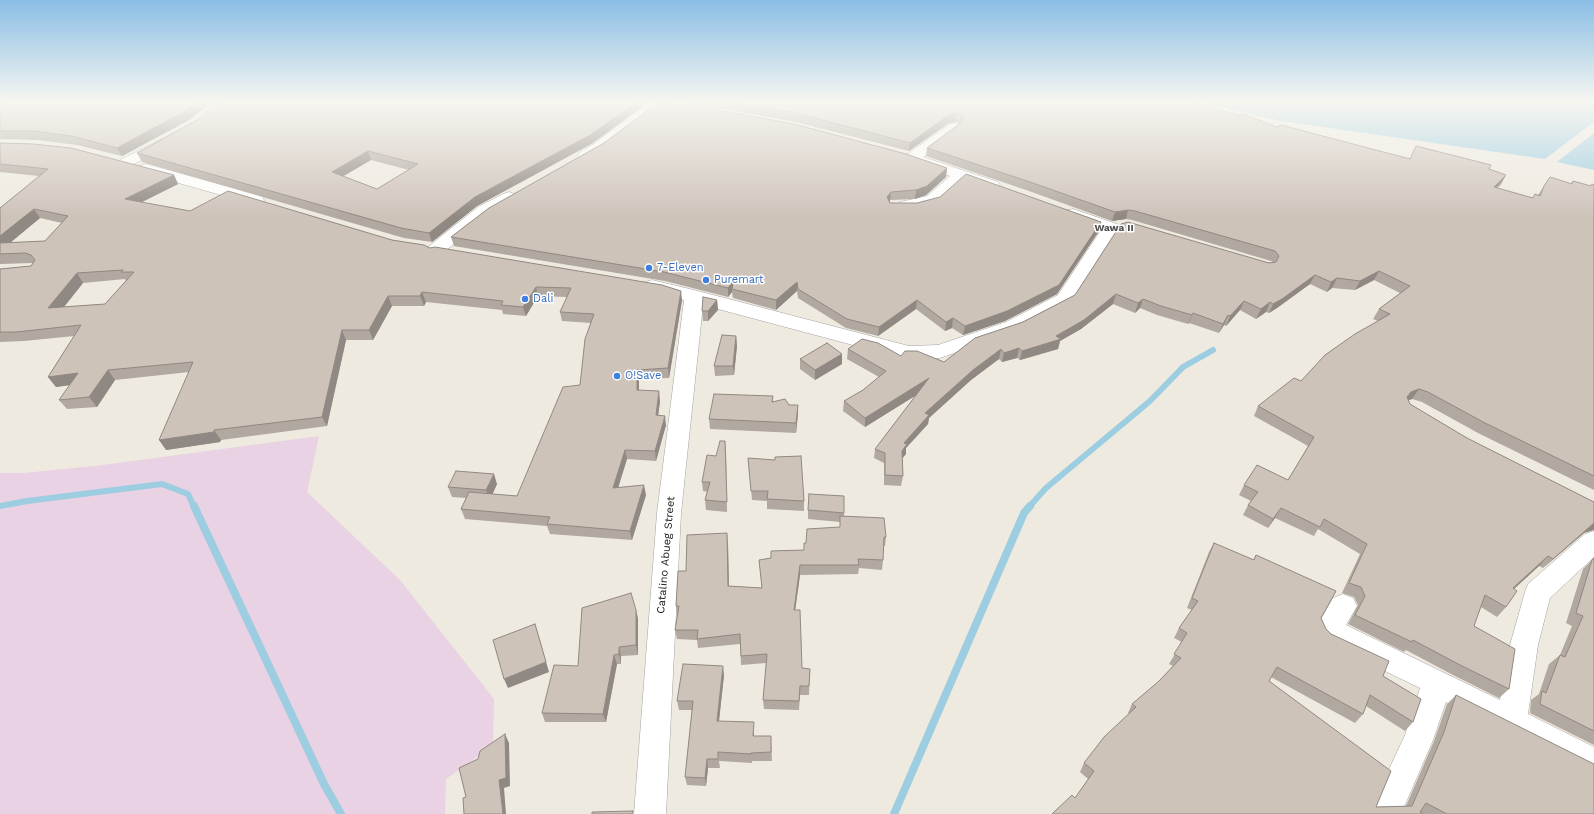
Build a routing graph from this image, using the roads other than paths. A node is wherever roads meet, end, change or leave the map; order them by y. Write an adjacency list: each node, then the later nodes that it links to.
1 (167, 141): 8 (street)
2 (607, 141): 4 (street)
3 (930, 141): 5 (street)
4 (572, 162)
5 (963, 175): 7 (street); 9 (street)
6 (524, 189): 12 (street)
7 (1007, 190)
8 (274, 206)
9 (896, 206)
10 (1059, 208): 15 (street)
11 (415, 247): 12 (street)
12 (434, 251): 13 (street)
13 (458, 254)
14 (634, 283): 15 (street)
15 (694, 296): 21 (street, Catalino Abueg Street)
16 (1594, 541): 19 (street)
17 (1343, 606): 18 (street)
18 (1436, 682): 19 (street); 22 (street)
19 (1512, 721): 20 (street)
20 (1594, 763)
21 (650, 814)
22 (1384, 814)

